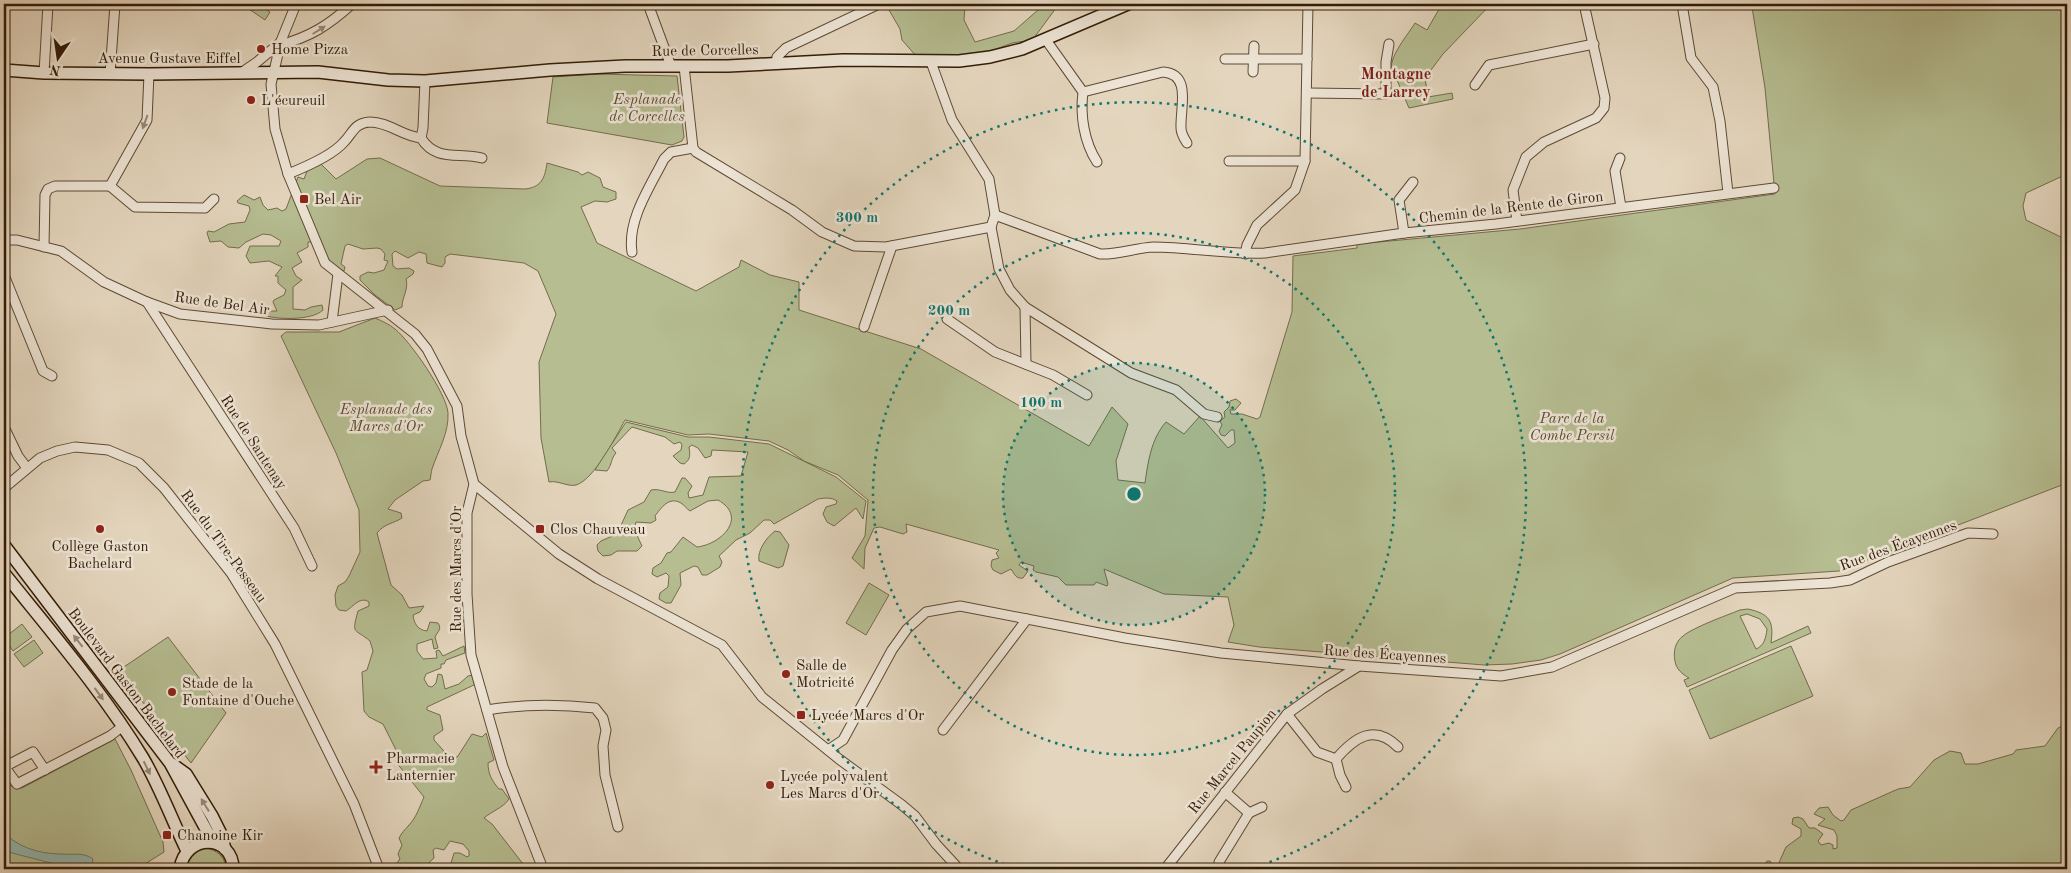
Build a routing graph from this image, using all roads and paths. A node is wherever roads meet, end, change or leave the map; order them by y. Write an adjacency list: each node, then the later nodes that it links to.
1 (48, 4): 25 (street)
2 (115, 4): 27 (street)
3 (296, 4): 12 (street, Rue des Marcs d'Or)
4 (352, 4): 12 (street, one-way to 4)
5 (648, 4): 21 (street)
6 (879, 4): 20 (street)
7 (1128, 4): 11 (main road, Rue de Corcelles)
8 (1308, 4): 18 (street)
9 (1584, 4): 14 (street)
10 (1682, 4): 46 (street)
11 (1046, 40): 19 (main road, Rue de Corcelles); 32 (street)
12 (280, 43): 26 (street); 29 (street, Rue des Marcs d'Or)
13 (1388, 44): 33 (street)
14 (1594, 44): 31 (street); 50 (street)
15 (1254, 46): 17 (street)
16 (1225, 59): 17 (street)
17 (1254, 59): 18 (street); 24 (street)
18 (1307, 60): 33 (street)
19 (931, 62): 20 (main road, Rue de Corcelles); 49 (street)
20 (776, 64): 22 (main road, Rue de Corcelles)
21 (671, 66): 22 (main road, Rue de Corcelles); 30 (main road, Rue de Corcelles)
22 (684, 66): 36 (street)
23 (4, 70): 25 (main road, Avenue Gustave Eiffel)
24 (1253, 72)
25 (44, 73): 27 (main road, Avenue Gustave Eiffel)
26 (240, 73): 28 (main road, Avenue Gustave Eiffel); 29 (main road, Avenue Gustave Eiffel)
27 (110, 74): 28 (main road, Avenue Gustave Eiffel)
28 (149, 74): 44 (street, one-way to 44)
29 (272, 78): 30 (main road, Rue de Corcelles); 42 (street, Rue des Marcs d'Or)
30 (425, 81): 34 (street)
31 (1476, 85)
32 (1083, 92): 35 (street); 41 (street)
33 (1306, 93): 40 (street)
34 (420, 138): 37 (street); 42 (street)
35 (1187, 143)
36 (693, 148): 54 (street); 56 (street)
37 (482, 158)
38 (1620, 158): 48 (street, Chemin de la Rente de Giron)
39 (1229, 161): 40 (street)
40 (1305, 161): 57 (street)
41 (1097, 162)
42 (288, 174): 58 (street, Rue des Marcs d'Or)
43 (1413, 182): 52 (street, Chemin de la Rente de Giron)
44 (110, 186): 47 (street); 55 (street)
45 (1774, 188): 46 (street, Chemin de la Rente de Giron)
46 (1728, 193): 48 (street, Chemin de la Rente de Giron)
47 (214, 199)
48 (1622, 208): 50 (street, Chemin de la Rente de Giron)
49 (995, 215): 51 (street); 57 (street, Chemin de la Rente de Giron)
50 (1518, 221): 52 (street, Chemin de la Rente de Giron)
51 (991, 227): 54 (street); 61 (street)
52 (1404, 233): 57 (street, Chemin de la Rente de Giron)
53 (4, 240): 55 (street, Rue de Bel Air)
54 (892, 246): 66 (street)
55 (44, 247): 60 (street, Rue de Bel Air)
56 (632, 252)
57 (1245, 254)
58 (338, 274): 62 (street, Rue des Marcs d'Or); 65 (street)
59 (4, 275): 69 (street)
60 (147, 302): 63 (street, Rue de Bel Air); 67 (street, Rue de Santenay)
61 (1025, 307): 68 (street); 71 (street)
62 (388, 310): 65 (street, Rue de Bel Air); 74 (street, Rue des Marcs d'Or)
63 (169, 311): 65 (street, Rue de Bel Air); 67 (street)
64 (947, 319): 68 (street)
65 (332, 322)
66 (864, 327)
67 (169, 336): 78 (street, Rue de Santenay)
68 (1026, 364): 70 (street)
69 (52, 376)
70 (1087, 395)
71 (1217, 417)
72 (4, 427): 73 (street)
73 (27, 468): 75 (street, Rue du Tire-Pesseau); 102 (street, Rue du Tire-Pesseau)
74 (474, 484): 82 (street, Rue des Marcs d'Or); 87 (street)
75 (4, 488)
76 (1993, 534): 81 (street, Rue des Écayennes)
77 (4, 545): 96 (main road, Boulevard Gaston Bachelard, one-way to 77)
78 (312, 566)
79 (4, 573): 84 (main road, Boulevard Gaston Bachelard, one-way to 84)
80 (1026, 620): 81 (street, Rue des Écayennes); 85 (street); 87 (street, Rue des Écayennes)
81 (1359, 666): 83 (street, Rue Marcel Paupion)
82 (487, 710): 95 (street); 103 (street, Rue des Marcs d'Or)
83 (1287, 714): 88 (street); 92 (street, Rue Marcel Paupion)
84 (122, 726): 90 (street); 97 (main road, Boulevard Gaston Bachelard, one-way to 97)
85 (943, 730)
86 (1398, 748): 88 (street)
87 (828, 750): 100 (street)
88 (1336, 759): 91 (street)
89 (4, 767): 90 (street); 90 (street)
90 (45, 770)
91 (1346, 787)
92 (1225, 792): 94 (street); 104 (street, Rue Marcel Paupion)
93 (1262, 807): 94 (street)
94 (1249, 813): 98 (street)
95 (618, 827)
96 (221, 847): 97 (main road); 99 (main road, Boulevard Gaston Bachelard)
97 (187, 851): 101 (main road)
98 (1219, 862)
99 (234, 868)
100 (955, 868)
101 (180, 869)
102 (380, 869)
103 (543, 869)
104 (1165, 869)

